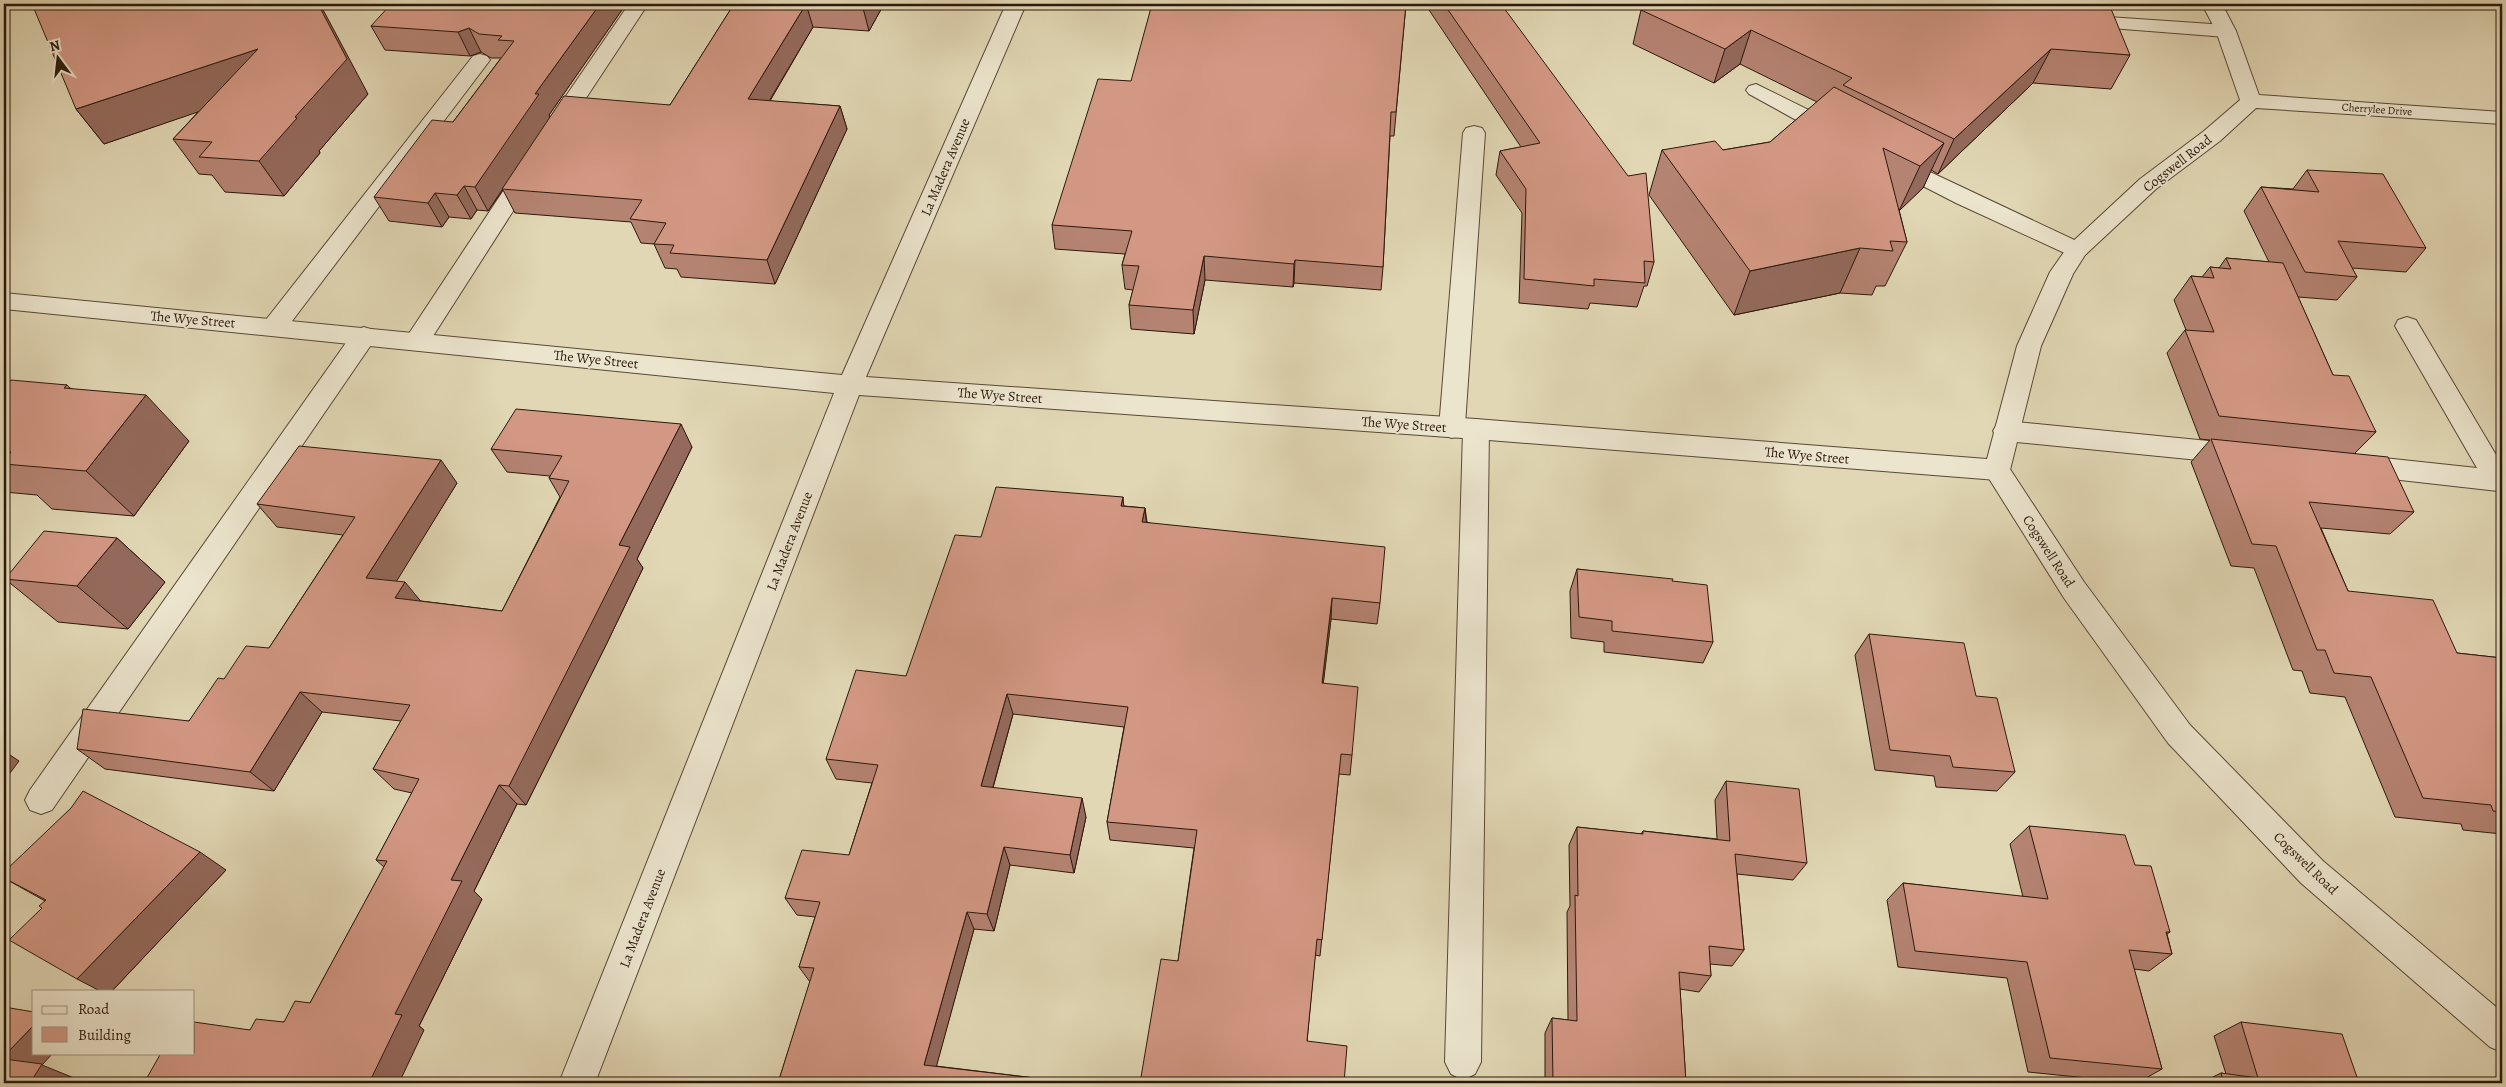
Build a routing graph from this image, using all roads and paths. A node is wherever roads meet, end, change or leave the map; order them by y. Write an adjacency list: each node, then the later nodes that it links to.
1 (1016, 4): 19 (street, La Madera Avenue)
2 (2212, 4): 5 (street)
3 (636, 7): 18 (street)
4 (2057, 19): 5 (street)
5 (2226, 31): 8 (street)
6 (480, 60): 16 (street)
7 (1756, 90): 11 (street)
8 (2251, 101): 9 (street, Cherrylee Drive); 13 (street, Cogswell Road)
9 (2502, 118)
10 (1474, 134): 20 (street)
11 (1851, 140)
12 (1877, 154): 13 (street)
13 (2077, 250): 21 (street, Cogswell Road)
14 (4, 301): 16 (street, The Wye Street)
15 (2407, 326): 25 (street)
16 (274, 327): 17 (street, The Wye Street)
17 (364, 336): 18 (street, The Wye Street); 26 (street)
18 (417, 341): 19 (street, The Wye Street)
19 (850, 384): 20 (street, The Wye Street); 29 (street, La Madera Avenue)
20 (1464, 428): 24 (street, The Wye Street); 28 (street)
21 (2006, 431): 22 (street); 24 (street, Cogswell Road)
22 (2262, 456)
23 (2331, 463): 25 (street)
24 (1997, 470): 27 (street, Cogswell Road)
25 (2500, 485)
26 (41, 800)
27 (2502, 1035)
28 (1463, 1062)
29 (577, 1083)

